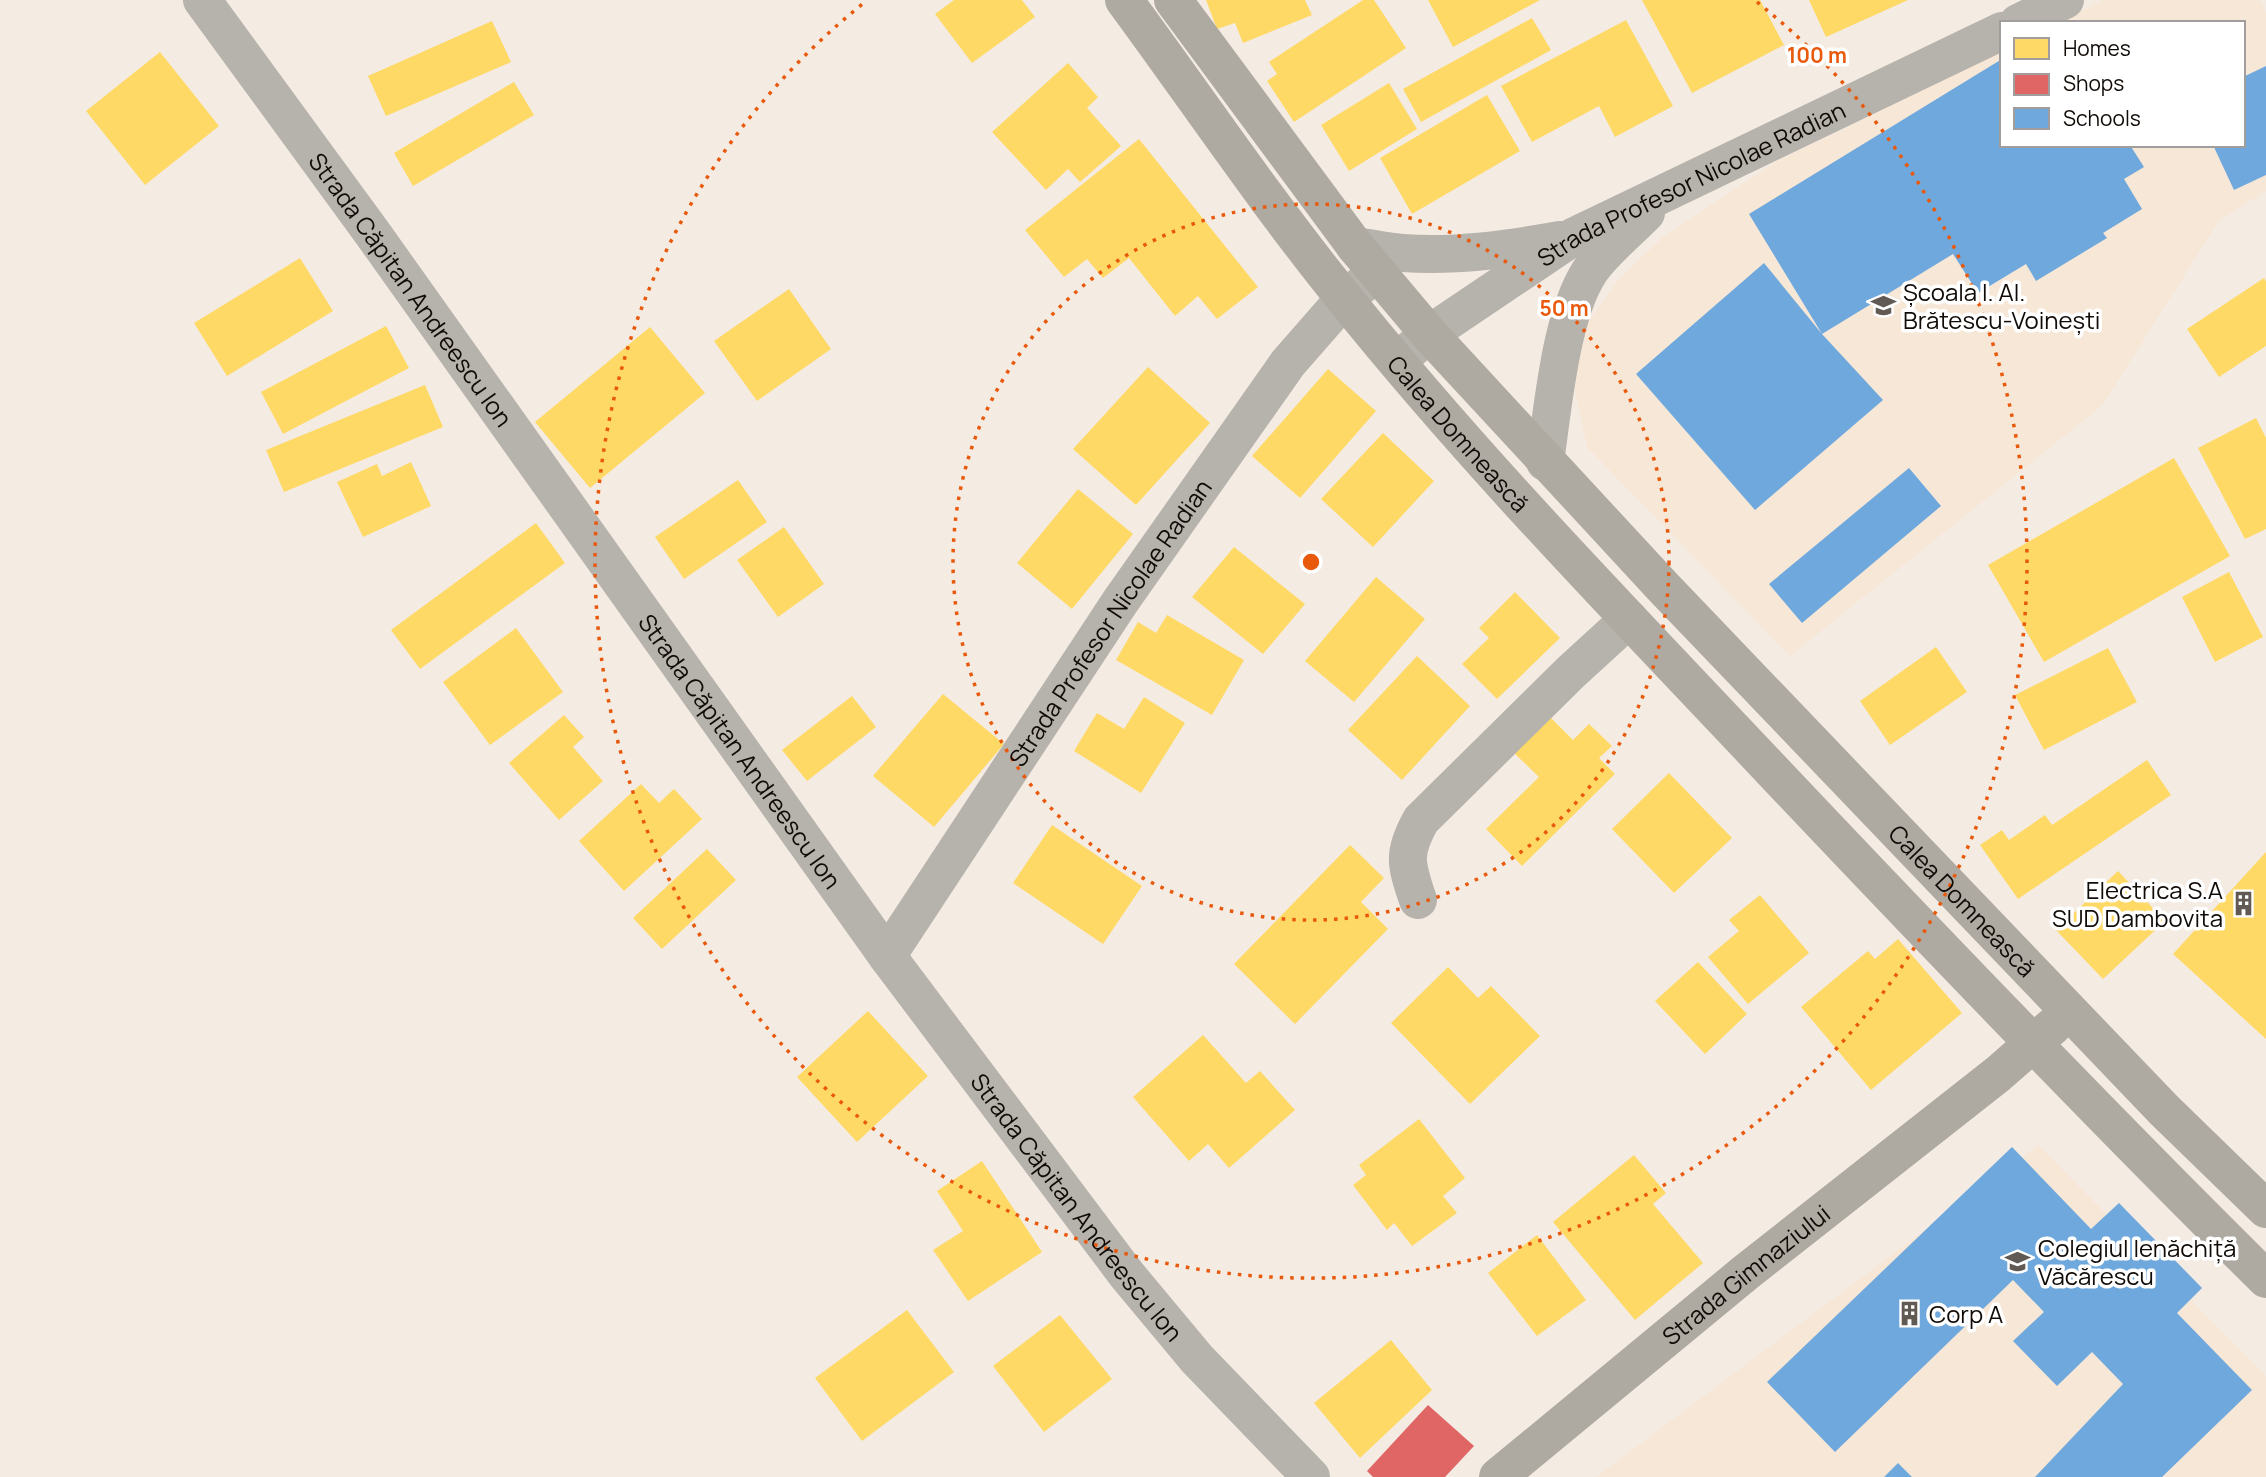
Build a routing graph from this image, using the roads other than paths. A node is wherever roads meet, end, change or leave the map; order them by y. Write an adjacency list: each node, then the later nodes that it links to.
1 (202, 0): 16 (street, Strada Căpitan Andreescu Ion)
2 (1124, 0): 10 (main road, Calea Domnească)
3 (1172, 0): 9 (main road, Calea Domnească)
4 (2065, 0): 5 (street)
5 (2022, 21)
6 (2000, 32): 7 (street, Strada Profesor Nicolae Radian)
7 (1668, 192): 8 (street, Strada Profesor Nicolae Radian); 13 (street)
8 (1573, 237): 9 (street); 11 (street, Strada Profesor Nicolae Radian)
9 (1366, 259): 10 (street, Strada Profesor Nicolae Radian); 11 (main road, Calea Domnească)
10 (1344, 299): 12 (main road, Calea Domnească); 16 (street, Strada Profesor Nicolae Radian)
11 (1429, 334): 12 (street, Strada Profesor Nicolae Radian); 13 (main road, Calea Domnească)
12 (1397, 361): 14 (main road, Calea Domnească)
13 (1545, 461): 17 (main road, Calea Domnească)
14 (1629, 619): 15 (street); 18 (main road, Calea Domnească)
15 (1418, 900)
16 (887, 956): 21 (street, Strada Căpitan Andreescu Ion)
17 (2069, 1011): 18 (main road, Strada Gimnaziului); 19 (main road, Calea Domnească)
18 (2035, 1043): 20 (main road, Calea Domnească); 22 (main road, Strada Gimnaziului)
19 (2266, 1209)
20 (2266, 1279)
21 (1311, 1477)
22 (1498, 1477)

